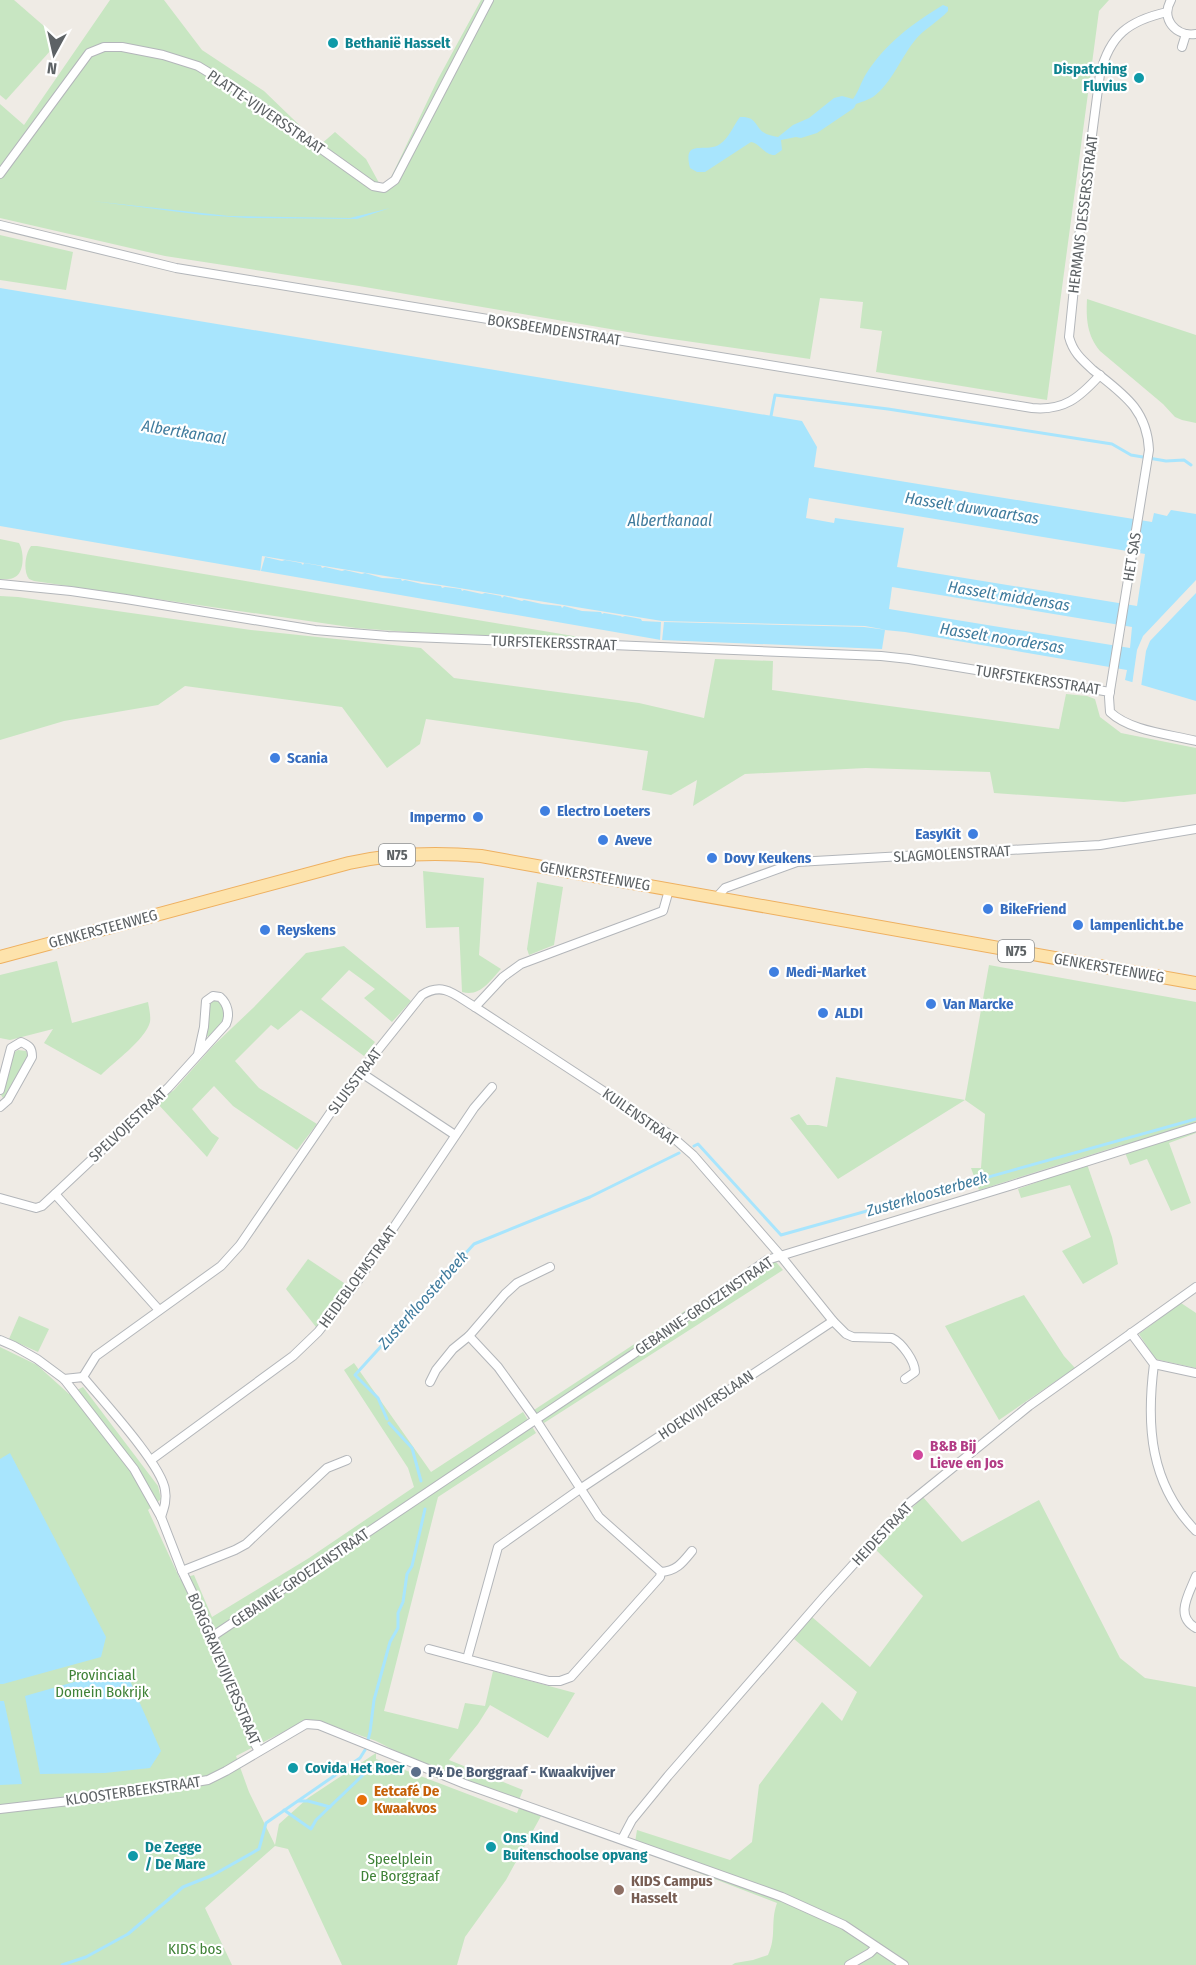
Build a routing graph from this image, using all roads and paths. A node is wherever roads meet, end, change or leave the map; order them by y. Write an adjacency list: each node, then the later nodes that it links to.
1 (489, 0): 7 (street, PLATTE-VIJVERSSTRAAT)
2 (1171, 0): 3 (street)
3 (1167, 12): 5 (street); 9 (street, HERMANS DESSERSSTRAAT)
4 (1196, 33): 5 (street)
5 (1186, 34): 6 (street)
6 (1182, 47)
7 (0, 174)
8 (0, 225): 9 (street, BOKSBEEMDENSTRAAT)
9 (1100, 375): 10 (street, HERMANS DESSERSSTRAAT)
10 (1144, 422): 12 (street, HET SAS)
11 (0, 584): 12 (street, TURFSTEKERSSTRAAT)
12 (1110, 692): 13 (street)
13 (1196, 741)
14 (1196, 829): 16 (street, SLAGMOLENSTRAAT)
15 (669, 890): 16 (main road, GENKERSTEENWEG / N75); 17 (main road, GENKERSTEENWEG / N75); 19 (street)
16 (716, 898): 18 (main road, GENKERSTEENWEG / N75)
17 (0, 957)
18 (1196, 983)
19 (476, 1007): 21 (street, SLUISSTRAAT); 29 (street, KUILENSTRAAT)
20 (198, 1054): 20 (street, SPELVOJESTRAAT); 27 (street, SPELVOJESTRAAT)
21 (360, 1072): 26 (street); 32 (street, SLUISSTRAAT)
22 (492, 1087): 26 (street, HEIDEBLOEMSTRAAT)
23 (0, 1090): 24 (street)
24 (0, 1107)
25 (1196, 1127): 29 (street, GEBANNE-GROEZENSTRAAT)
26 (455, 1135): 44 (street, HEIDEBLOEMSTRAAT)
27 (55, 1194): 28 (street, SPELVOJESTRAAT); 32 (street)
28 (0, 1198)
29 (780, 1255): 33 (street); 43 (street, GEBANNE-GROEZENSTRAAT)
30 (550, 1267): 35 (street)
31 (1196, 1287): 34 (street, HEIDESTRAAT)
32 (159, 1310): 39 (street, SLUISSTRAAT)
33 (832, 1321): 41 (street); 46 (street, HOEKVIJVERSLAAN)
34 (1131, 1333): 37 (street); 59 (street, HEIDESTRAAT)
35 (469, 1336): 42 (street); 43 (street)
36 (0, 1340): 40 (street, BORGGRAVEVIJVERSSTRAAT)
37 (1154, 1364): 38 (street); 48 (street)
38 (1196, 1373)
39 (83, 1377): 40 (street); 44 (street, BORGGRAVEVIJVERSSTRAAT)
40 (64, 1379): 47 (street, BORGGRAVEVIJVERSSTRAAT)
41 (905, 1379)
42 (429, 1382)
43 (536, 1420): 46 (street); 54 (street, GEBANNE-GROEZENSTRAAT)
44 (151, 1460): 47 (street, BORGGRAVEVIJVERSSTRAAT)
45 (347, 1460): 50 (street)
46 (580, 1489): 51 (street); 56 (street, HOEKVIJVERSLAAN)
47 (161, 1517): 50 (street, BORGGRAVEVIJVERSSTRAAT)
48 (1196, 1531)
49 (692, 1551): 51 (street)
50 (182, 1571): 54 (street, BORGGRAVEVIJVERSSTRAAT)
51 (662, 1572): 56 (street)
52 (1196, 1576): 53 (street)
53 (1196, 1628)
54 (213, 1636): 57 (street, BORGGRAVEVIJVERSSTRAAT)
55 (429, 1649): 56 (street)
56 (467, 1659)
57 (259, 1751): 58 (street, KLOOSTERBEEKSTRAAT); 59 (street, BORGGRAVEVIJVERSSTRAAT)
58 (0, 1809)
59 (622, 1839): 60 (street, BORGGRAVEVIJVERSSTRAAT)
60 (876, 1947): 61 (street); 62 (street, BORGGRAVEVIJVERSSTRAAT)
61 (849, 1965)
62 (904, 1965)

